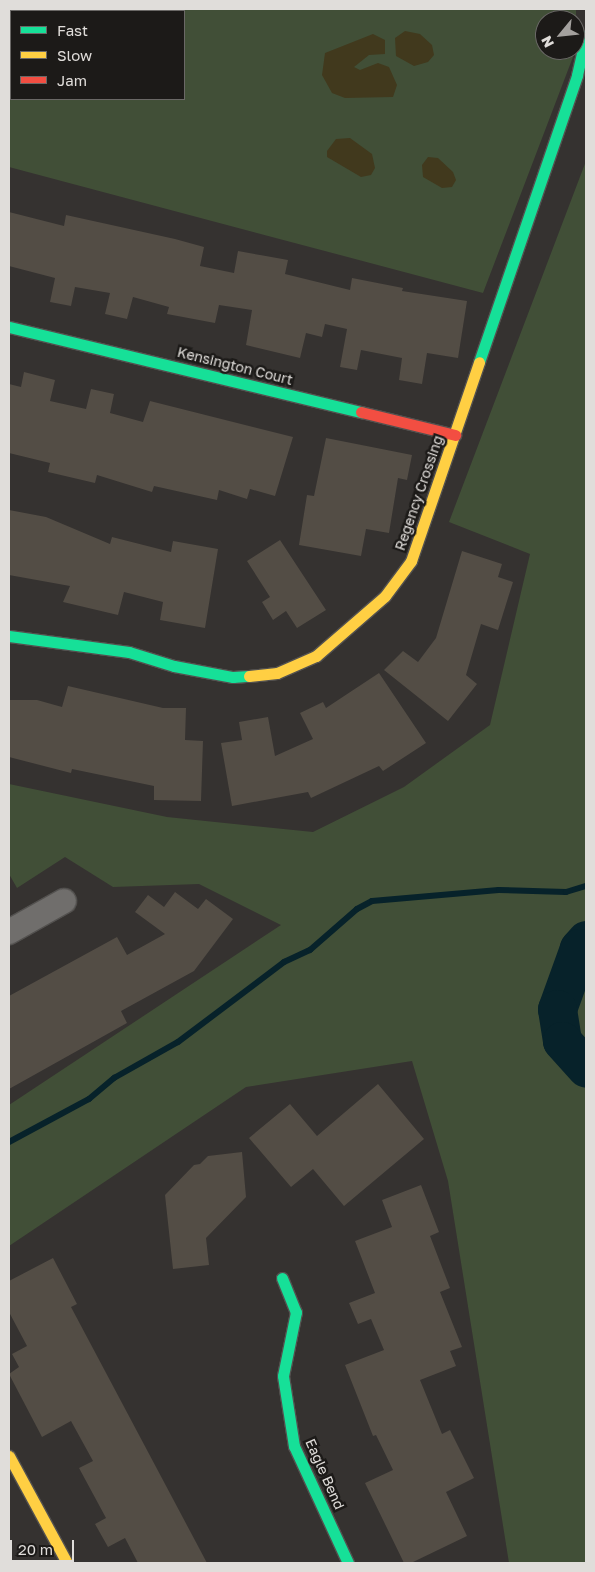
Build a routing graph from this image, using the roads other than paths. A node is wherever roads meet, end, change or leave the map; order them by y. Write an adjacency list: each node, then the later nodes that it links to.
1 (586, 36): 3 (street, Regency Crossing)
2 (9, 327): 3 (street, Kensington Court)
3 (455, 435): 4 (street, Regency Crossing)
4 (9, 636)
5 (64, 901): 6 (street)
6 (9, 932)
7 (282, 1278): 10 (street, Eagle Bend)
8 (9, 1456): 9 (street)
9 (67, 1563)
10 (348, 1563)

